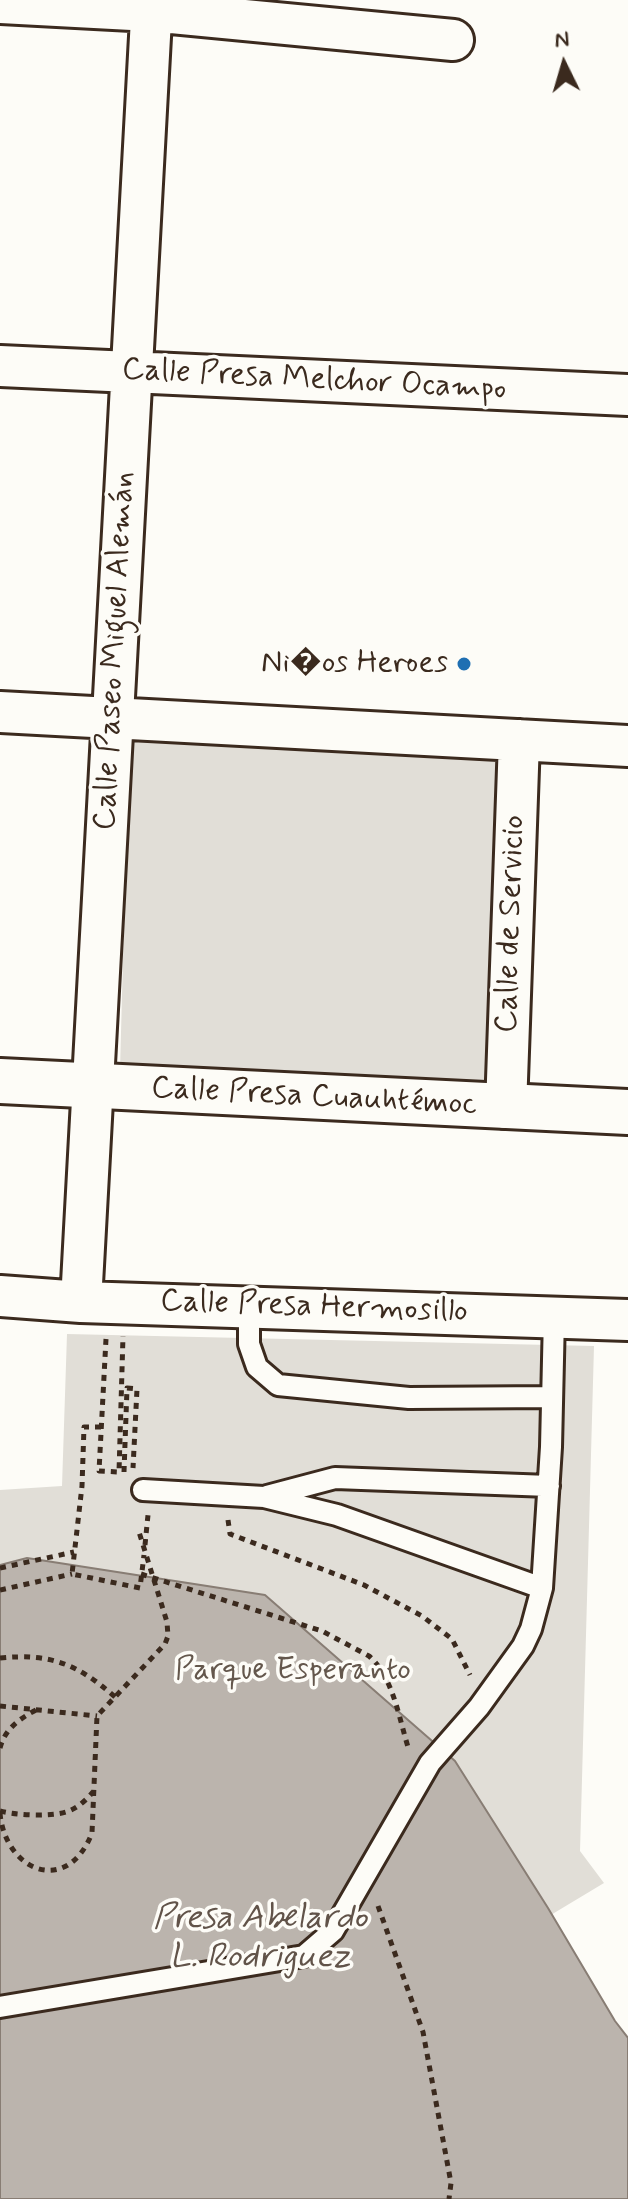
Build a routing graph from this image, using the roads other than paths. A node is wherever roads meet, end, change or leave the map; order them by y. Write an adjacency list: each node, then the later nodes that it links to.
1 (0, 3): 2 (street)
2 (151, 6): 3 (street); 5 (street, Calle Paseo Miguel Alemán)
3 (453, 40)
4 (0, 366): 5 (street, Calle Presa Melchor Ocampo)
5 (131, 372): 6 (street, Calle Presa Melchor Ocampo); 8 (street, Calle Paseo Miguel Alemán)
6 (628, 395)
7 (0, 712): 8 (street)
8 (113, 718): 9 (street); 12 (street, Calle Paseo Miguel Alemán)
9 (519, 740): 10 (street); 13 (street, Calle de Servicio)
10 (628, 746)
11 (0, 1081): 12 (street, Calle Presa Cuauhtémoc)
12 (92, 1086): 13 (street, Calle Presa Cuauhtémoc); 16 (street, Calle Paseo Miguel Alemán)
13 (506, 1108): 14 (street, Calle Presa Cuauhtémoc)
14 (628, 1112)
15 (0, 1296): 16 (street, Calle Presa Hermosillo)
16 (104, 1302): 17 (street, Calle Presa Hermosillo)
17 (249, 1306): 18 (street, Calle Presa Hermosillo); 20 (lane)
18 (554, 1316): 19 (street, Calle Presa Hermosillo); 20 (lane)
19 (628, 1320)
20 (552, 1397): 21 (lane)
21 (549, 1486): 23 (lane); 24 (lane)
22 (147, 1490): 23 (lane)
23 (264, 1497): 24 (lane)
24 (542, 1588): 25 (lane)
25 (0, 2007)

